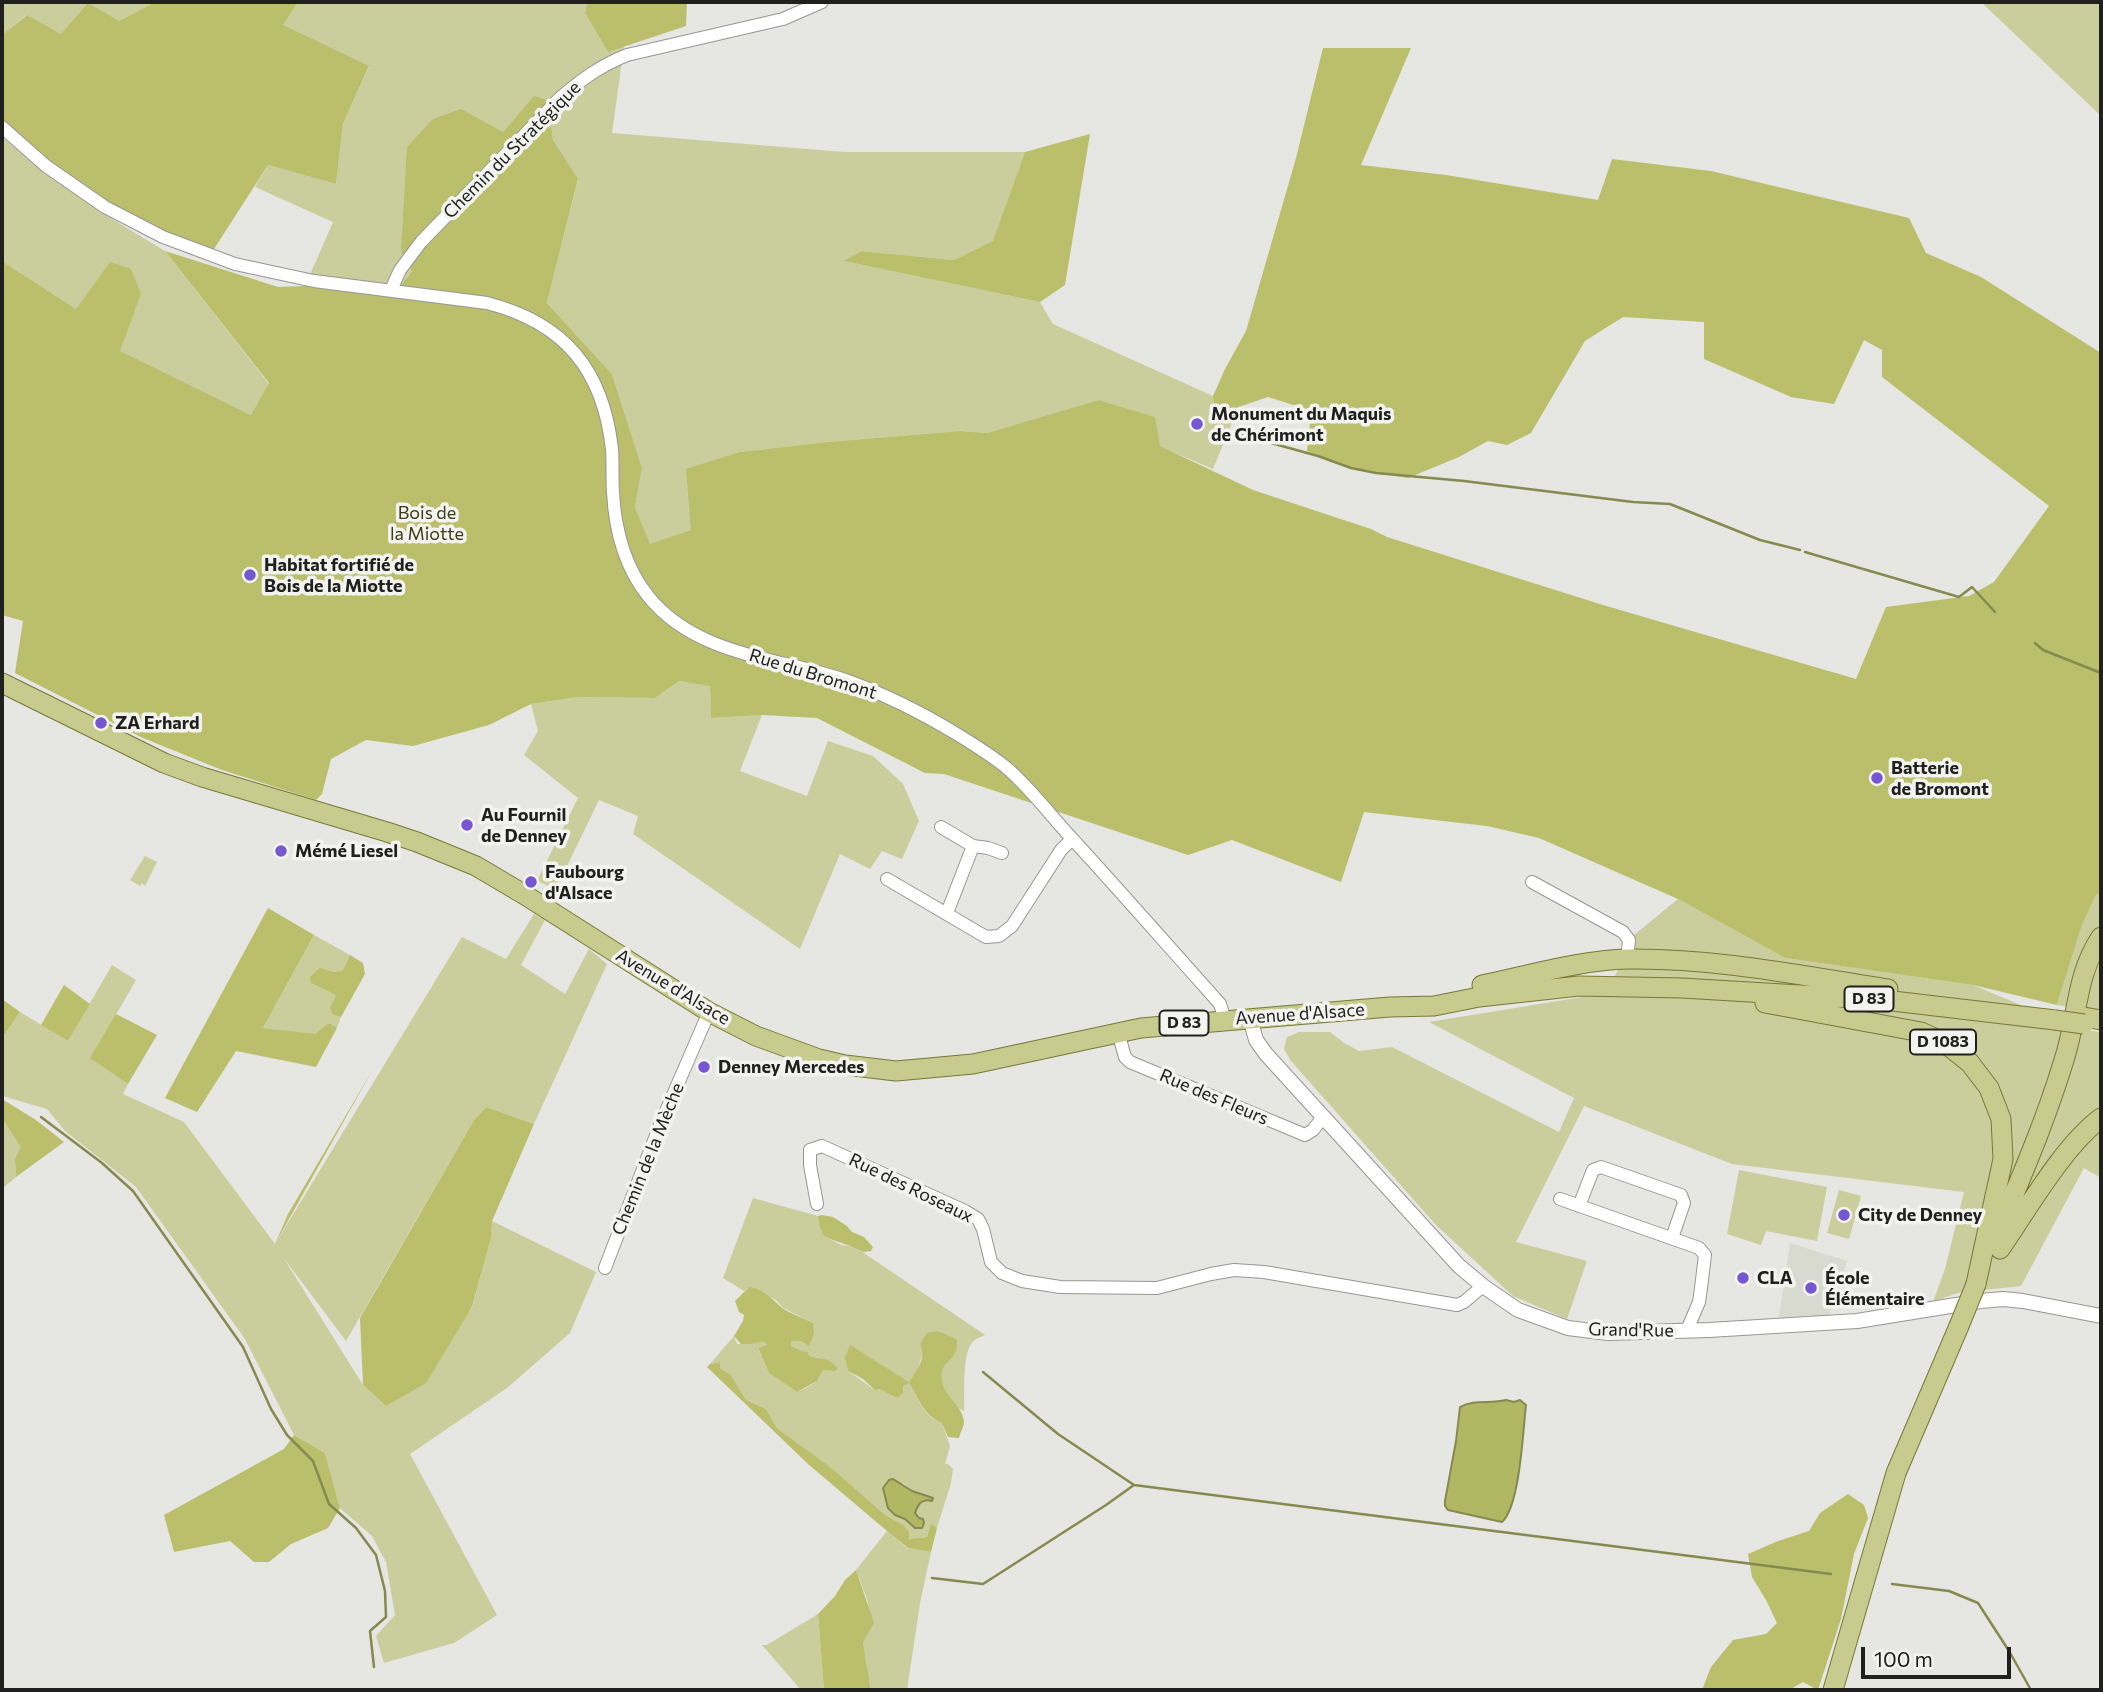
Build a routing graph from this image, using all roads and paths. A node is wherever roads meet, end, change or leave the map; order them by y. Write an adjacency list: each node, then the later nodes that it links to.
1 (822, 2): 3 (street, Chemin du Stratégique)
2 (2, 127): 3 (street, Rue du Bromont)
3 (390, 290): 6 (street, Rue du Bromont)
4 (2, 684): 16 (main road, Avenue d'Alsace / D 83)
5 (941, 827): 7 (street)
6 (1072, 839): 11 (street); 19 (street, Rue du Bromont)
7 (973, 846): 8 (street); 11 (street)
8 (1002, 853)
9 (887, 879): 11 (street)
10 (1532, 882): 13 (street)
11 (947, 913)
12 (2101, 937): 29 (main road, D 1083)
13 (1627, 959): 15 (main road, Avenue d'Alsace / D 83); 17 (main road, D 83)
14 (1682, 988): 15 (main road, Avenue d'Alsace / D 83); 17 (main road, D 83); 29 (main road, D 1083)
15 (1390, 1007): 18 (main road, Avenue d'Alsace / D 83)
16 (709, 1012): 21 (main road, Avenue d'Alsace / D 83); 28 (street, Chemin de la Mèche)
17 (2055, 1017): 20 (main road, D 83, bridge)
18 (1250, 1018): 19 (main road, Avenue d'Alsace / D 83); 22 (street, Grand'Rue)
19 (1225, 1020): 21 (main road, Avenue d'Alsace / D 83)
20 (2093, 1022)
21 (1118, 1032): 22 (street, Rue des Fleurs)
22 (1323, 1117): 30 (street, Grand'Rue)
23 (2101, 1118): 29 (main road, D 1083)
24 (1560, 1199): 26 (street)
25 (817, 1204): 30 (street, Rue des Roseaux)
26 (1579, 1206): 27 (street); 27 (street)
27 (1672, 1238): 32 (street)
28 (605, 1268)
29 (1976, 1284): 33 (main road, D 1083, bridge)
30 (1482, 1286): 32 (street, Grand'Rue)
31 (2101, 1316): 32 (street, Grand'Rue)
32 (1687, 1330)
33 (1833, 1690)

